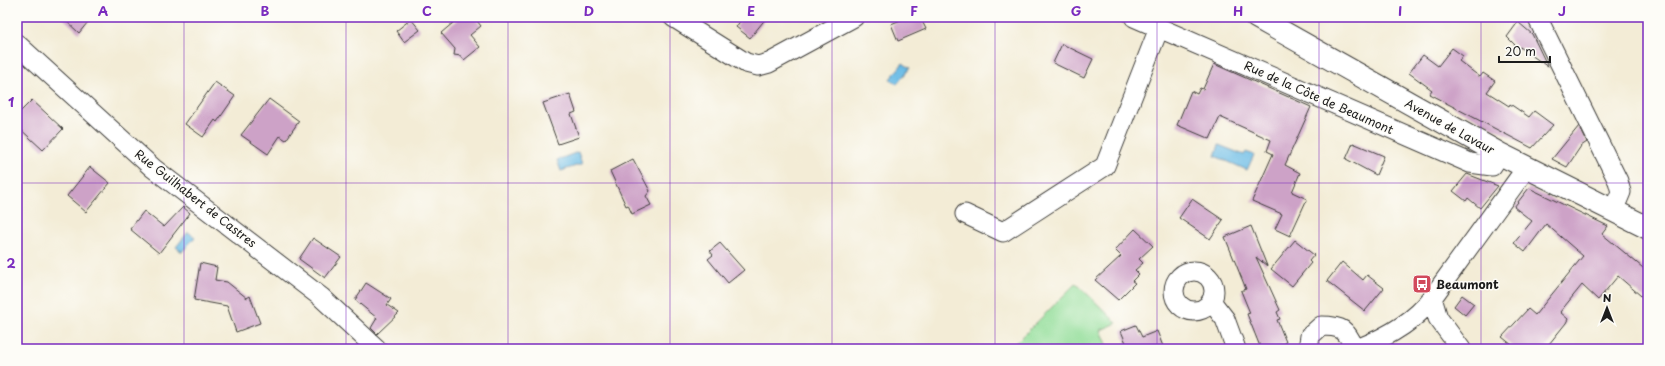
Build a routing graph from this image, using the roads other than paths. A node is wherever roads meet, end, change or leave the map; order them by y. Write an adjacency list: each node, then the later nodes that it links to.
1 (673, 17): 2 (street)
2 (854, 17)
3 (1134, 17): 6 (street, Rue de la Côte de Beaumont)
4 (1256, 17): 8 (main road, Avenue de Lavaur)
5 (1536, 17): 10 (street)
6 (1158, 28): 8 (street, Rue de la Côte de Beaumont); 11 (street)
7 (17, 44): 15 (street, Rue Guilhabert de Castres)
8 (1500, 154): 9 (main road, Avenue de Lavaur)
9 (1526, 167): 10 (main road, Avenue de Lavaur); 13 (street)
10 (1613, 211): 12 (main road, Avenue de Lavaur)
11 (965, 214)
12 (1648, 228)
13 (1432, 298): 18 (street); 19 (street)
14 (1211, 301): 16 (street)
15 (377, 349)
16 (1236, 349)
17 (1308, 349): 18 (street)
18 (1356, 349)
19 (1461, 349)

